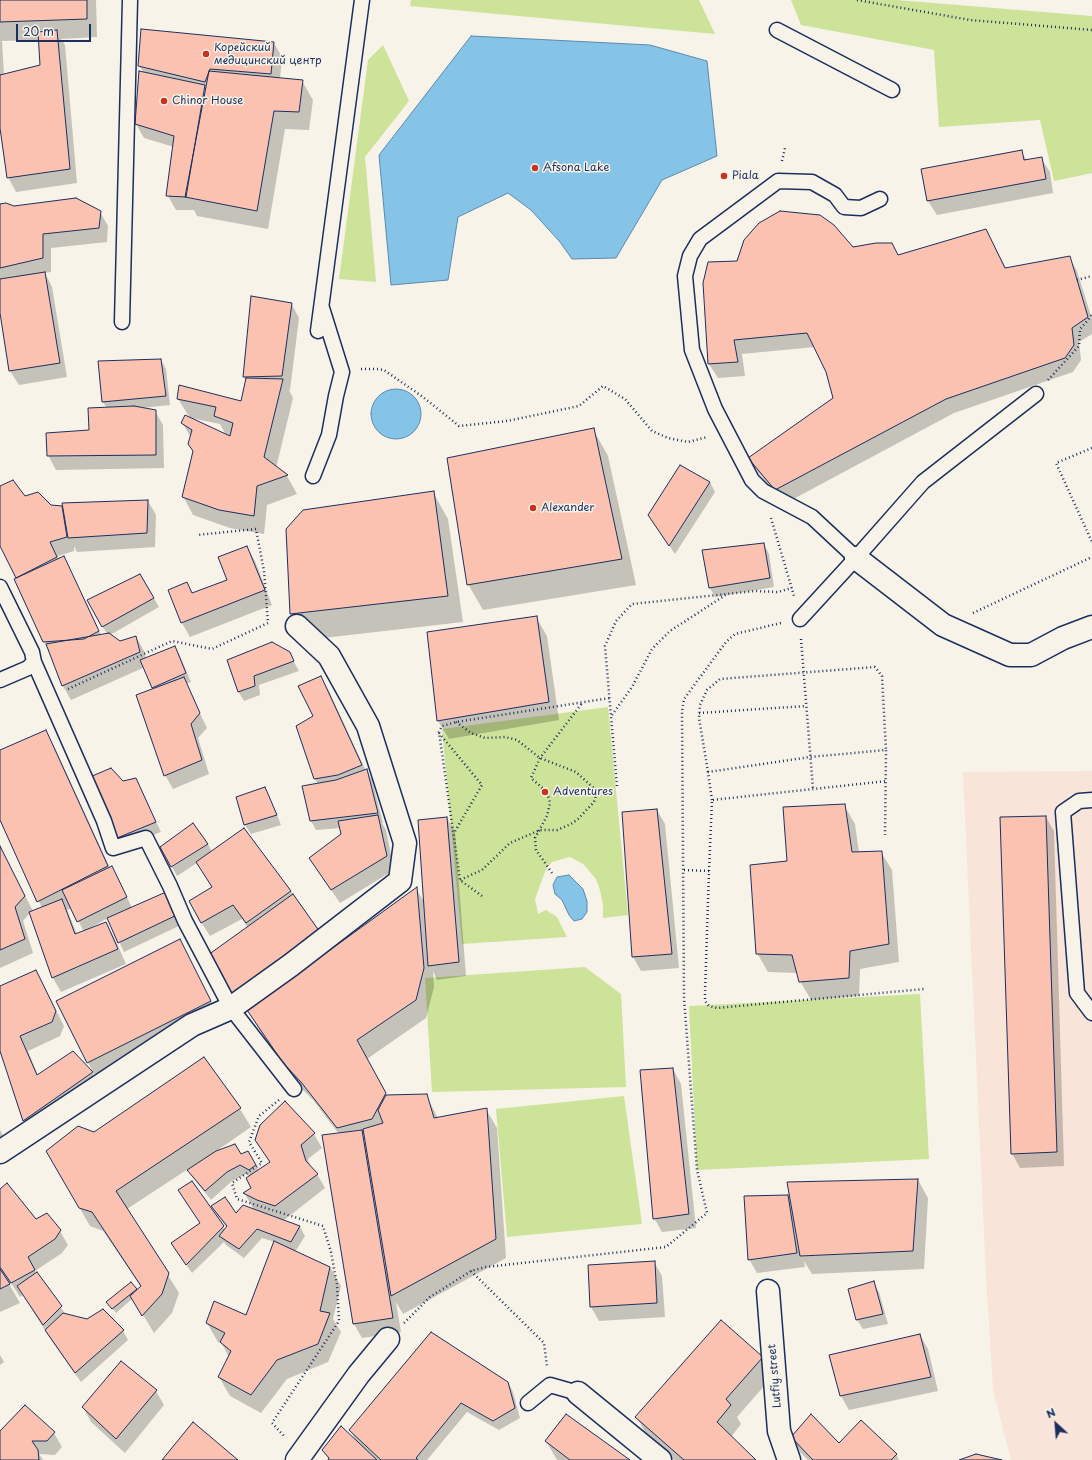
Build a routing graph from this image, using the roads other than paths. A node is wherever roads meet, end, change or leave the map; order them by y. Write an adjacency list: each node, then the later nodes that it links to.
1 (130, 0): 7 (lane)
2 (362, 0): 6 (lane)
3 (777, 30): 4 (lane)
4 (892, 90)
5 (880, 199): 11 (lane)
6 (321, 305): 8 (lane); 10 (lane)
7 (122, 322)
8 (318, 332)
9 (1036, 394): 11 (lane)
10 (313, 476)
11 (856, 558): 13 (lane); 15 (street)
12 (0, 587): 16 (lane)
13 (800, 619)
14 (297, 626): 19 (street)
15 (1092, 627)
16 (34, 662): 17 (lane); 19 (lane)
17 (0, 680)
18 (1092, 800): 20 (lane)
19 (231, 1008): 21 (lane); 22 (street)
20 (1092, 1013)
21 (294, 1089)
22 (0, 1152)
23 (768, 1290): 29 (street, Lutfiy street)
24 (388, 1339): 27 (street)
25 (578, 1393): 26 (lane); 28 (street)
26 (528, 1403)
27 (299, 1457)
28 (660, 1460)
29 (789, 1460)

